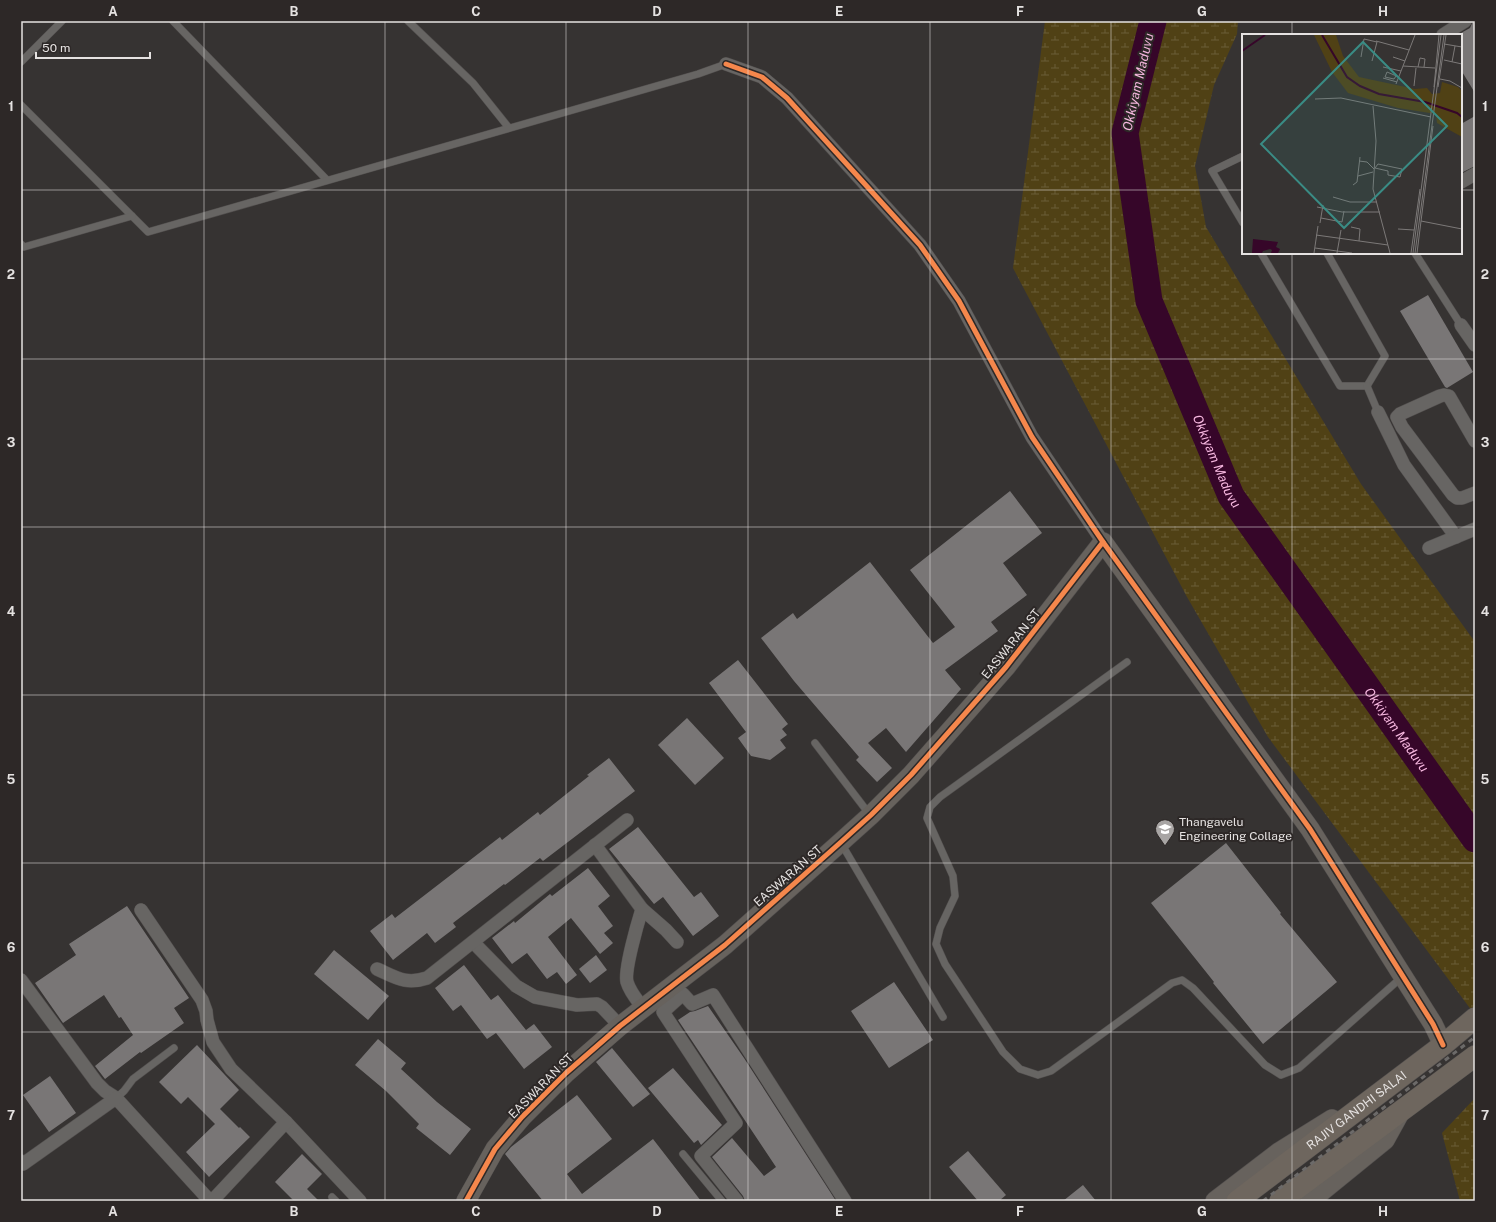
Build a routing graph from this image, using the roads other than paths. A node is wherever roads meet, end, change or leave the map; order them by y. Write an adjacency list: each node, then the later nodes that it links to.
1 (62, 21): 6 (lane)
2 (172, 21): 12 (lane)
3 (408, 21): 9 (lane)
4 (1465, 21): 5 (street)
5 (1445, 34)
6 (21, 62)
7 (726, 64): 9 (lane); 28 (street)
8 (21, 105): 14 (lane)
9 (509, 128): 12 (lane)
10 (1242, 156): 15 (lane)
11 (1475, 174): 13 (street)
12 (327, 180): 14 (lane)
13 (1462, 181)
14 (132, 216): 16 (lane)
15 (1242, 221)
16 (22, 246)
17 (1262, 254): 22 (lane)
18 (1328, 254): 22 (lane)
19 (1417, 254): 20 (lane)
20 (1461, 326): 21 (street)
21 (1475, 345)
22 (1367, 386): 23 (lane)
23 (1378, 412): 27 (street)
24 (1475, 441): 25 (street)
25 (1475, 493)
26 (1475, 529): 27 (street)
27 (1456, 537): 29 (street)
28 (1103, 542): 32 (street, EASWARAN ST); 41 (street)
29 (1429, 548)
30 (1127, 662): 41 (lane)
31 (816, 743): 32 (lane)
32 (871, 816): 34 (street, EASWARAN ST)
33 (627, 820): 35 (street)
34 (841, 842): 43 (street, EASWARAN ST); 45 (lane)
35 (595, 845): 36 (street); 38 (street)
36 (642, 909): 39 (street); 44 (street)
37 (141, 910): 54 (street)
38 (473, 942): 40 (street); 47 (street)
39 (677, 942)
40 (377, 969)
41 (1403, 976): 48 (street)
42 (21, 980): 52 (street)
43 (664, 1001): 44 (street, EASWARAN ST); 61 (street); 62 (street)
44 (643, 1008): 47 (street, EASWARAN ST)
45 (943, 1017)
46 (1470, 1021): 48 (main road, RAJIV GANDHI SALAI)
47 (620, 1026): 59 (street, EASWARAN ST)
48 (1443, 1045): 51 (main road, RAJIV GANDHI SALAI)
49 (174, 1048): 52 (lane)
50 (1475, 1056): 53 (main road)
51 (1415, 1066): 63 (street); 64 (main road, RAJIV GANDHI SALAI)
52 (116, 1098): 56 (street); 57 (street)
53 (1401, 1111): 65 (main road); 66 (street)
54 (286, 1122): 57 (street); 58 (street)
55 (683, 1154): 60 (lane)
56 (21, 1161)
57 (211, 1201)
58 (360, 1201)
59 (466, 1201)
60 (722, 1201)
61 (737, 1201)
62 (845, 1201)
63 (1215, 1201)
64 (1237, 1201)
65 (1280, 1201)
66 (1310, 1201)

